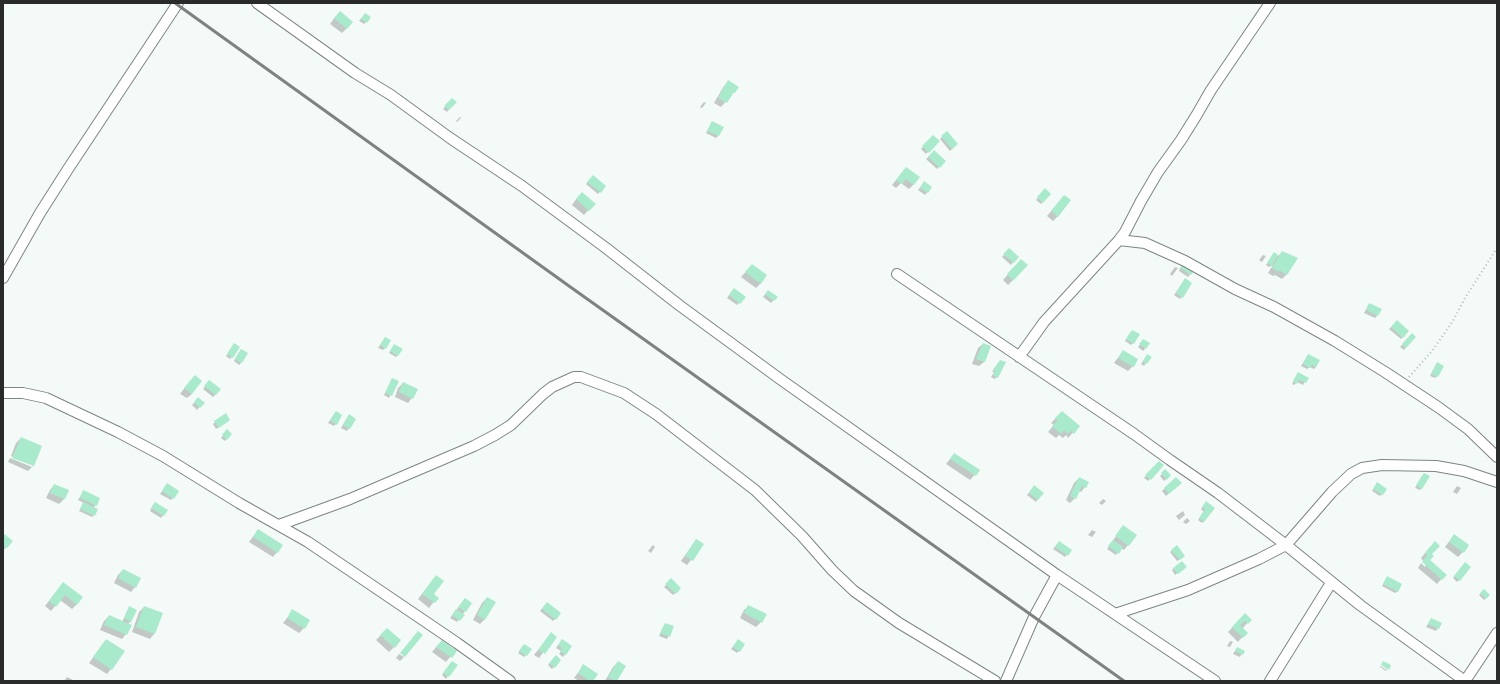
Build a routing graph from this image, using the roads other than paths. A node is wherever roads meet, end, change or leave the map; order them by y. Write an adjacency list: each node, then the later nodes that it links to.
1 (178, 3): 6 (street)
2 (257, 3): 13 (street)
3 (1270, 3): 4 (street)
4 (1119, 240): 7 (street); 9 (street)
5 (897, 274): 7 (street)
6 (3, 278)
7 (1019, 357): 12 (street)
8 (3, 393): 11 (street)
9 (1497, 457)
10 (1497, 482): 12 (street)
11 (279, 525): 17 (street); 18 (street)
12 (1286, 545): 14 (street); 15 (street)
13 (1057, 575): 15 (street); 19 (street)
14 (1331, 583): 21 (street); 22 (street)
15 (1115, 614): 20 (street)
16 (1497, 633): 22 (street)
17 (510, 681)
18 (995, 681)
19 (1006, 681)
20 (1216, 681)
21 (1270, 681)
22 (1465, 681)

